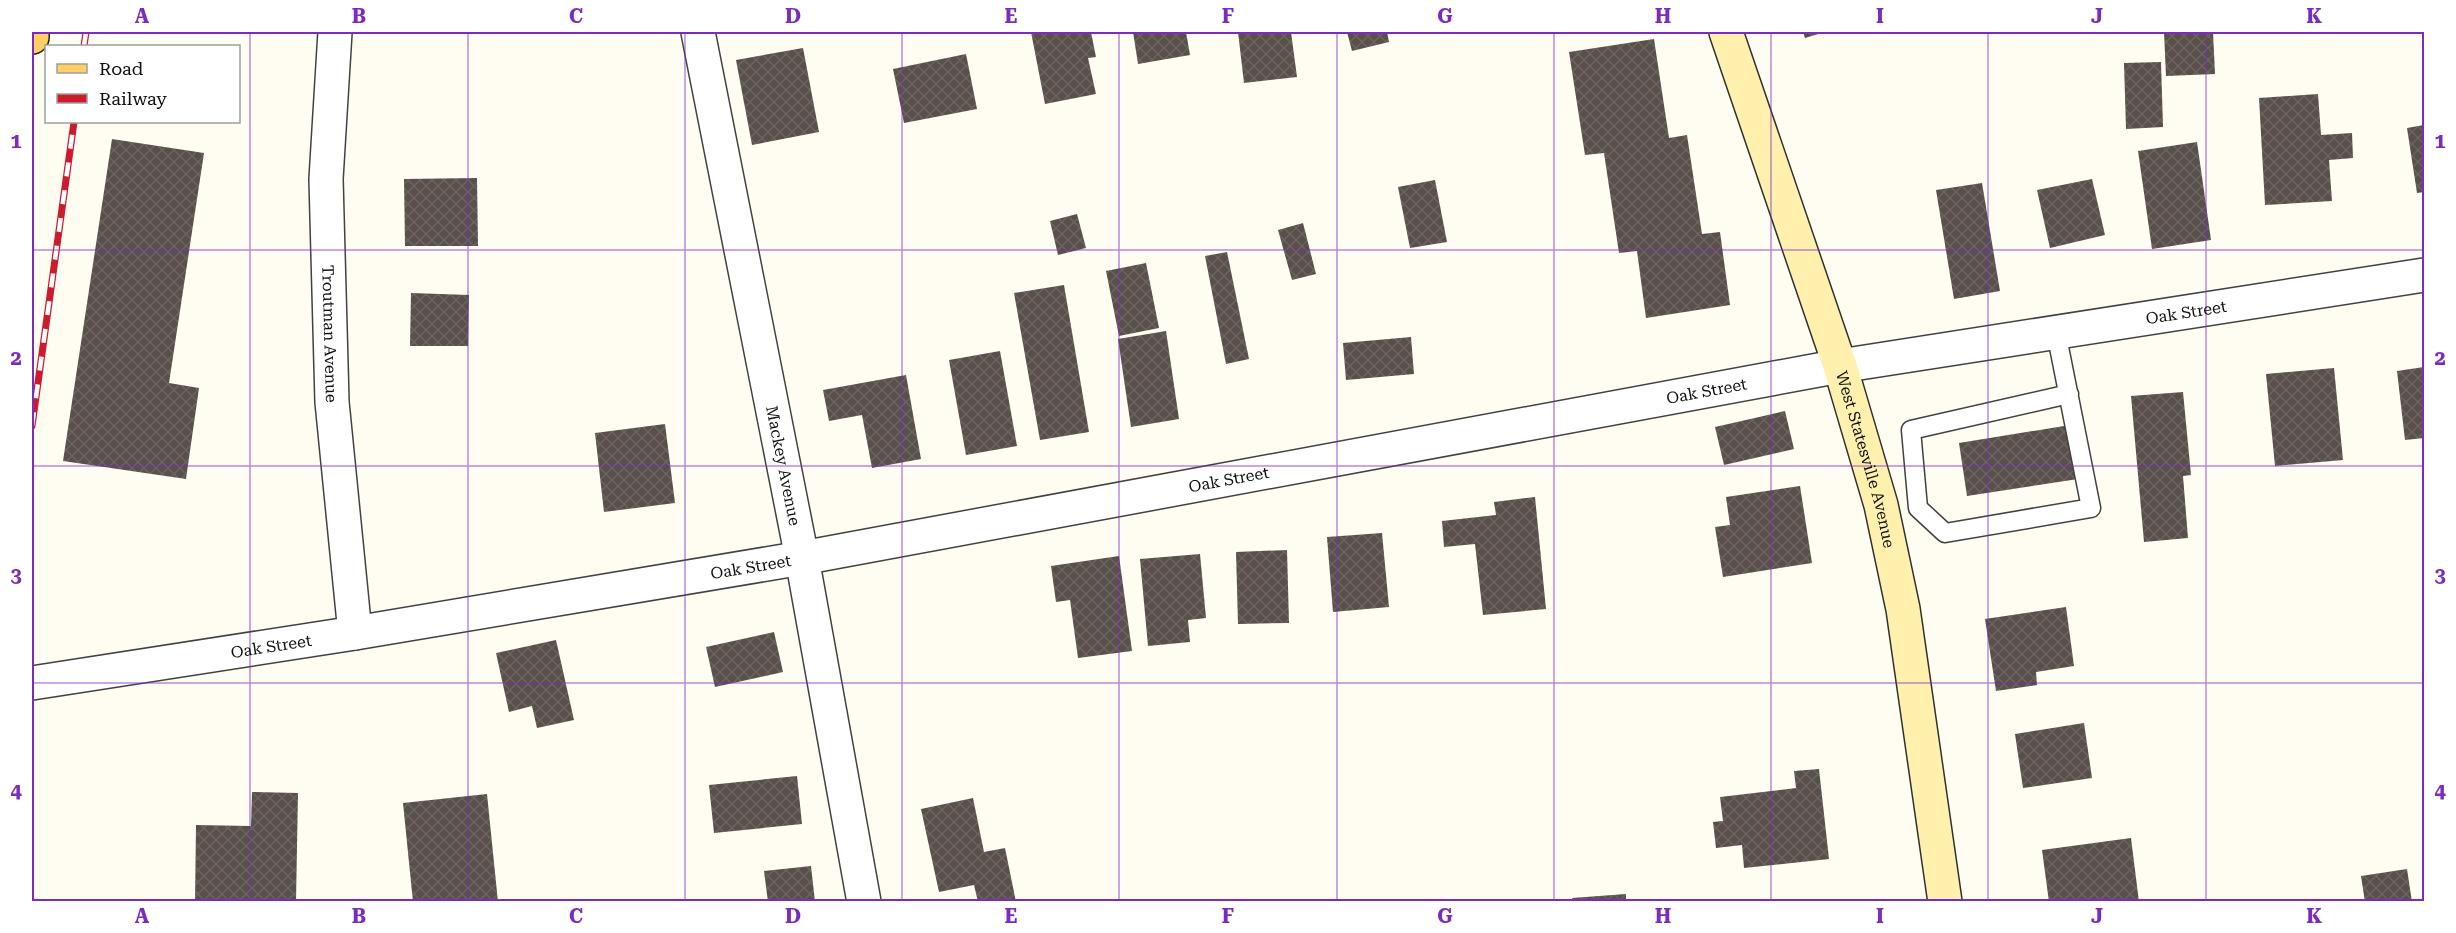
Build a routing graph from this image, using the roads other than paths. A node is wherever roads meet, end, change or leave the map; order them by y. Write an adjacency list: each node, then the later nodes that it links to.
1 (32, 32): 5 (main road)
2 (335, 32): 13 (street, Troutman Avenue)
3 (698, 32): 12 (street, Mackey Avenue)
4 (1726, 32): 8 (street, West Statesville Avenue)
5 (32, 37)
6 (2424, 275): 7 (street, Oak Street)
7 (2056, 332): 8 (street, Oak Street); 9 (lane)
8 (1840, 366): 11 (street, West Statesville Avenue); 12 (street, Oak Street)
9 (2068, 394): 10 (lane); 10 (lane)
10 (1918, 508): 11 (lane)
11 (1883, 512): 16 (street, West Statesville Avenue)
12 (802, 558): 13 (street, Oak Street); 15 (street, Mackey Avenue)
13 (355, 633): 14 (street, Oak Street)
14 (32, 683)
15 (864, 902)
16 (1945, 902)

